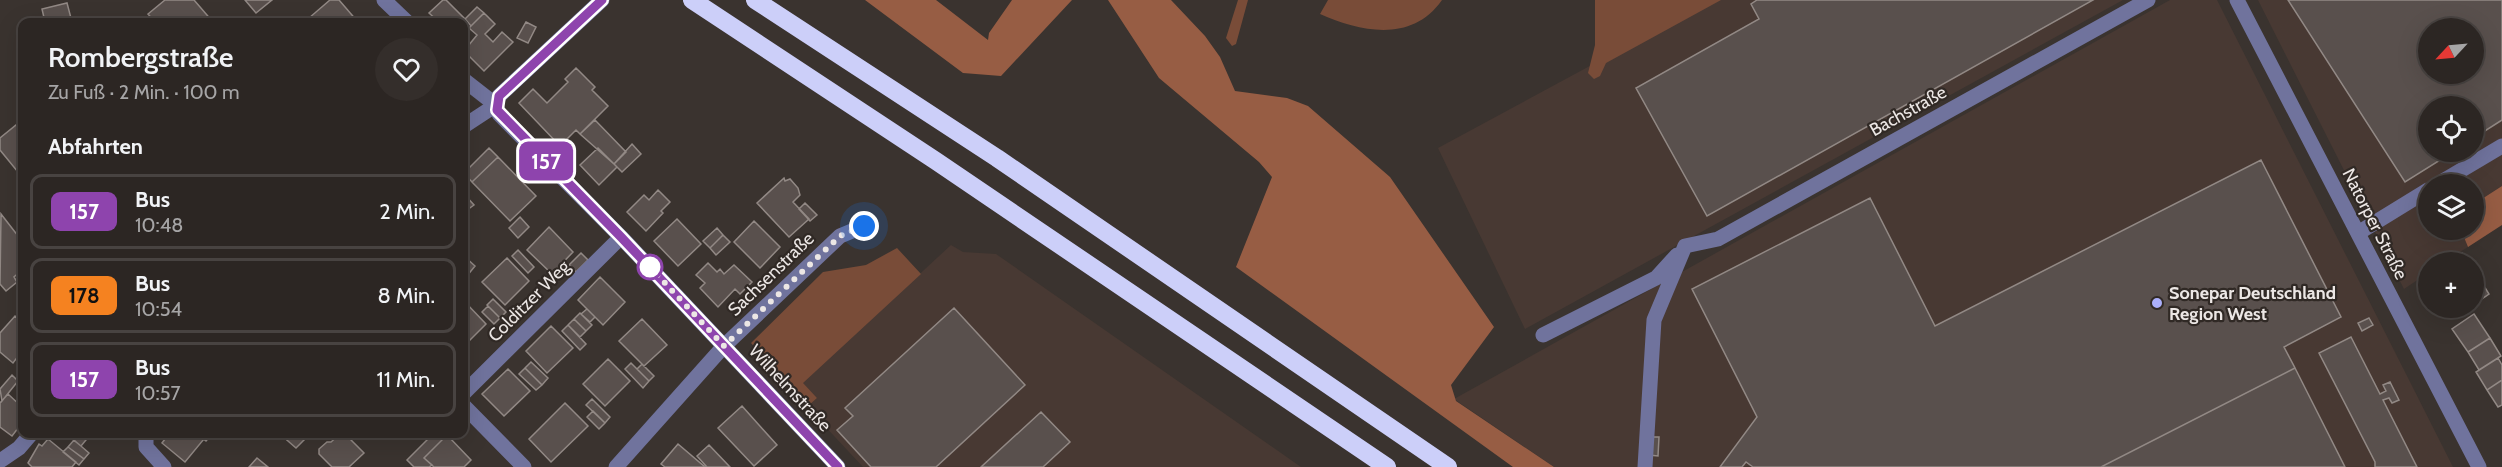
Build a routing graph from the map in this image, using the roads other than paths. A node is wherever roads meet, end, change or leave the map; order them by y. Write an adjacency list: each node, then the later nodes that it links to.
1 (384, 0): 7 (street)
2 (602, 0): 9 (street)
3 (692, 0): 29 (highway)
4 (755, 0): 30 (highway)
5 (2148, 0): 17 (street, Bachstraße)
6 (2237, 0): 15 (street, Natorper Straße)
7 (403, 18)
8 (468, 83): 9 (street, Wilhelmstraße)
9 (496, 105): 10 (street); 16 (street, Wilhelmstraße)
10 (468, 123)
11 (2502, 146): 12 (street)
12 (2455, 174)
13 (2418, 196): 15 (street)
14 (864, 226): 19 (street, Sachsenstraße)
15 (2358, 233): 32 (street, Natorper Straße)
16 (621, 237): 19 (street, Wilhelmstraße); 20 (street, Colditzer Weg)
17 (1684, 246): 18 (street); 31 (street)
18 (1543, 335)
19 (724, 346): 27 (street, Sachsenstraße); 28 (street, Wilhelmstraße)
20 (468, 389)
21 (468, 410): 26 (street)
22 (28, 438): 24 (street)
23 (146, 438): 25 (street)
24 (0, 461)
25 (164, 467)
26 (524, 467)
27 (615, 467)
28 (838, 467)
29 (1387, 467)
30 (1448, 467)
31 (1645, 467)
32 (2479, 467)

